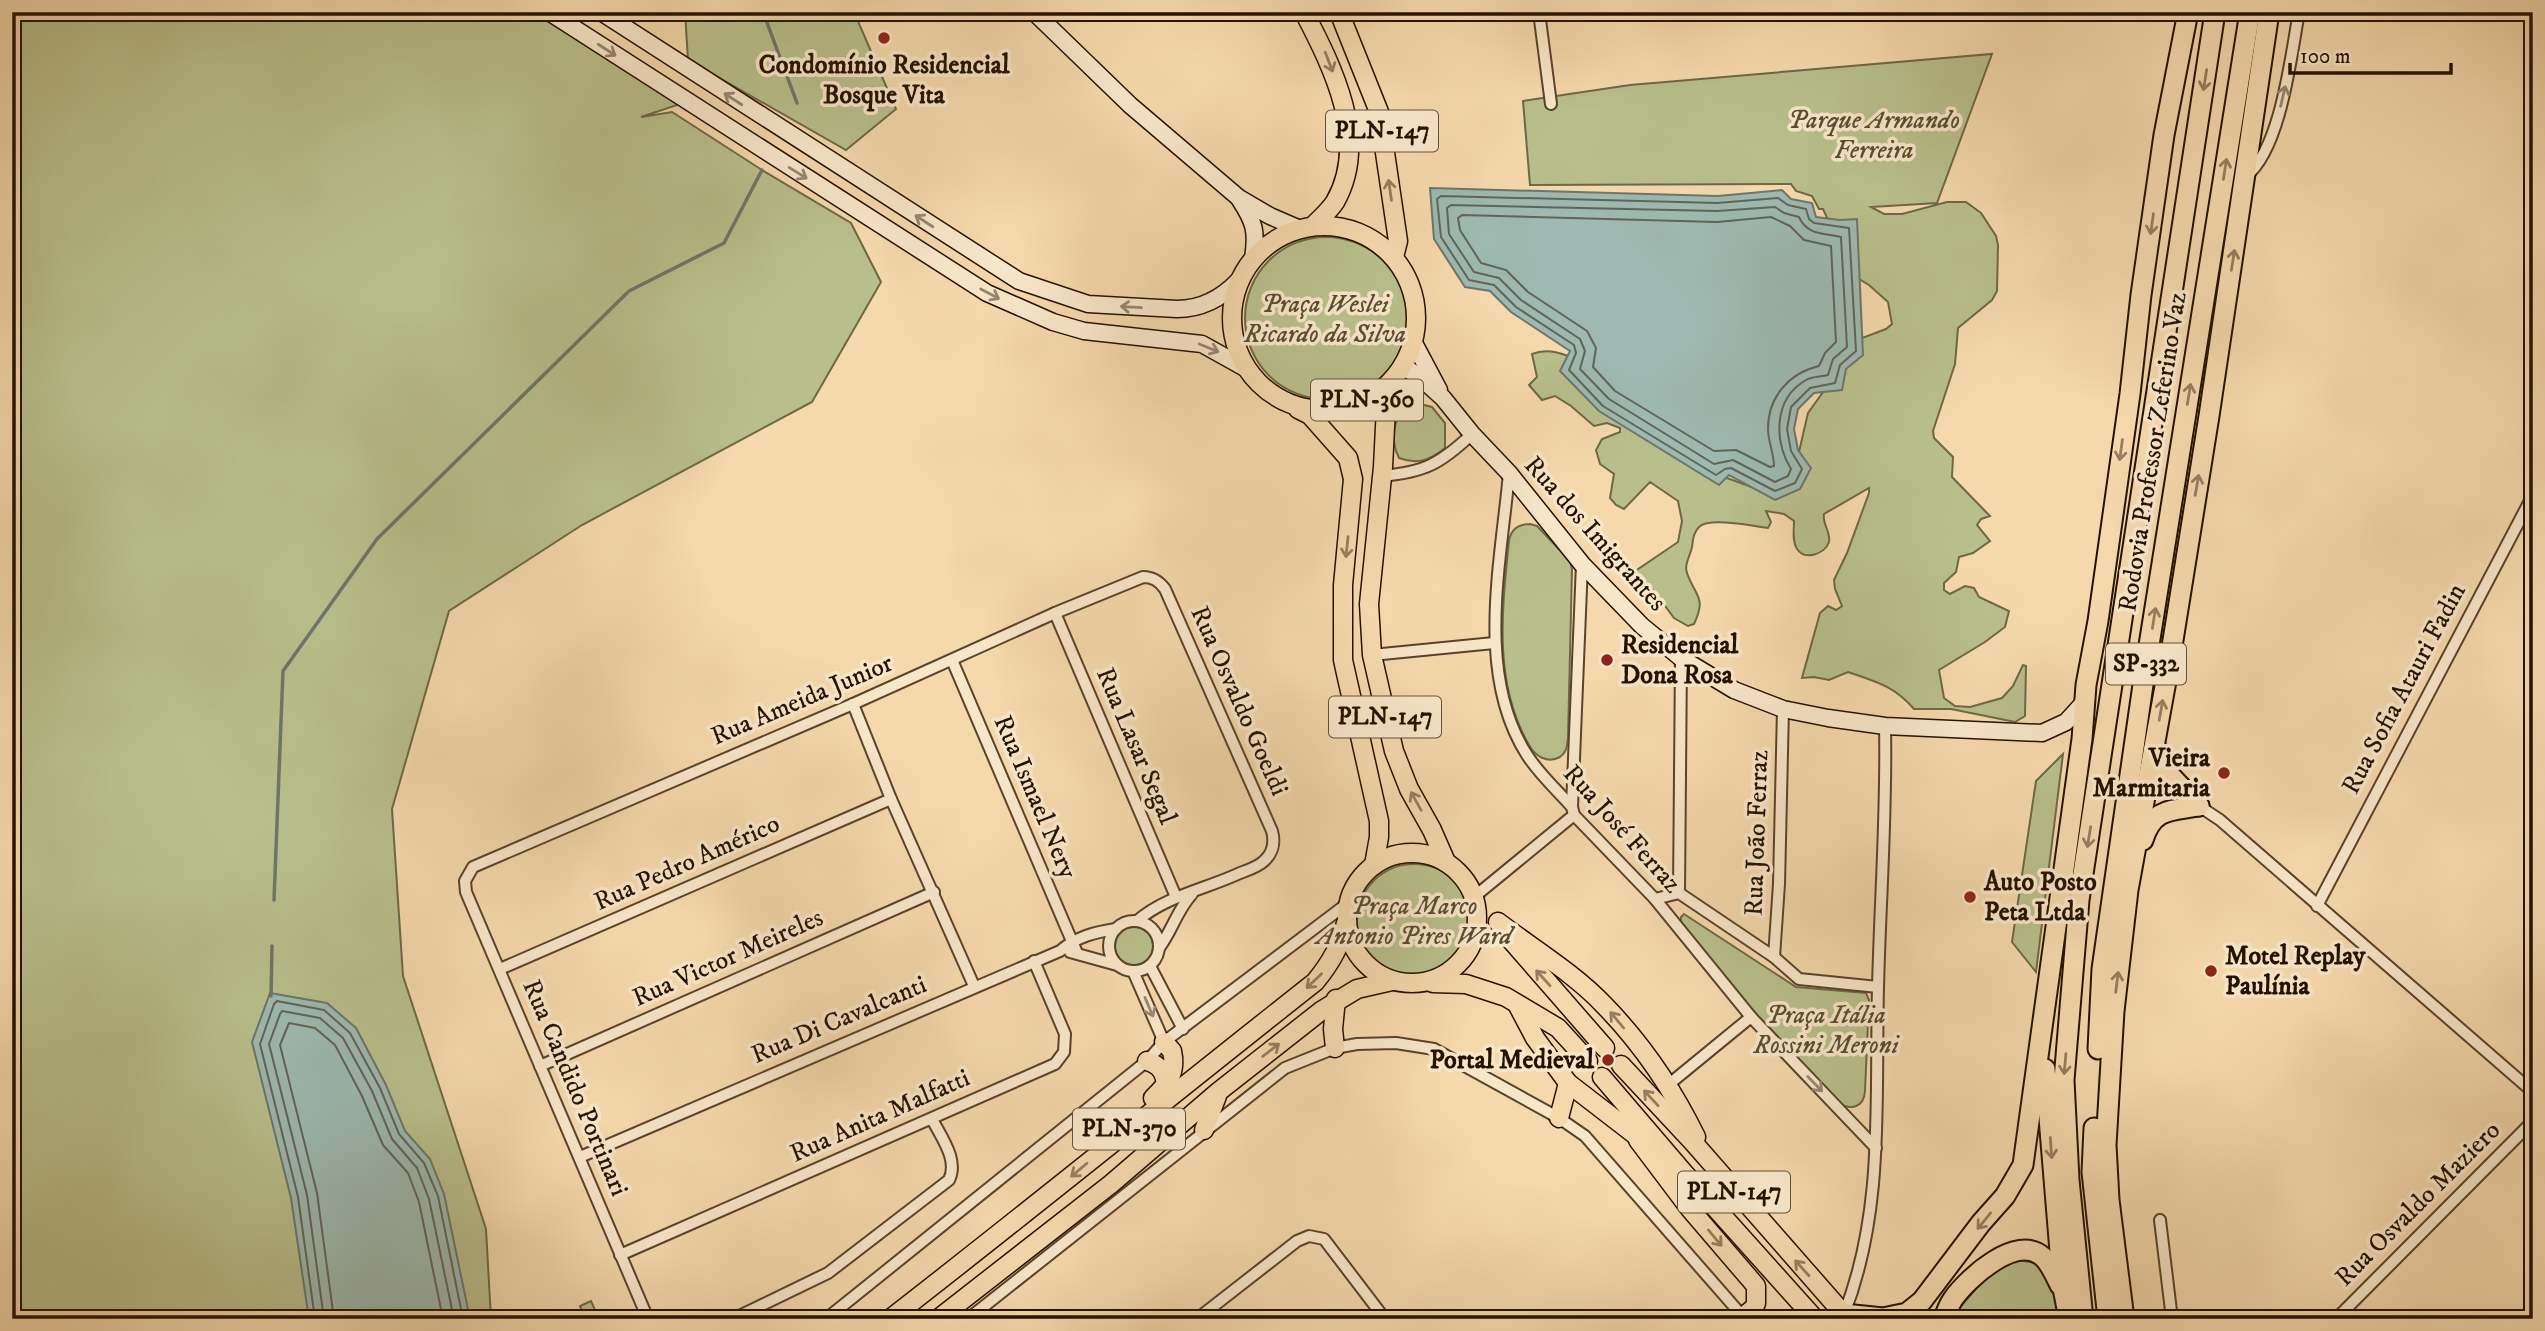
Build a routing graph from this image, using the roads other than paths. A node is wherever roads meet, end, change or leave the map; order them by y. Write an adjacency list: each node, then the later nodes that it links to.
1 (550, 12): 21 (main road, PLN-360, one-way to 21)
2 (601, 12): 18 (main road, PLN-360, one-way to 2)
3 (1034, 12): 14 (main road)
4 (1304, 12): 15 (main road, PLN-147, one-way to 15)
5 (1339, 12): 16 (main road, PLN-147, one-way to 5)
6 (1539, 12): 12 (street)
7 (2188, 12): 36 (highway, one-way to 36)
8 (2215, 12): 120 (highway, Rodovia Professor Zeferino Vaz / SP-332, one-way to 120)
9 (2250, 12): 121 (highway, Rodovia Professor Zeferino Vaz / SP-332, one-way to 9)
10 (2269, 12): 13 (highway)
11 (2299, 12): 13 (street, one-way to 11)
12 (1550, 104)
13 (2244, 177): 40 (highway, one-way to 13)
14 (1239, 198): 15 (main road); 17 (main road)
15 (1306, 228): 16 (main road, PLN-360); 17 (main road, PLN-360)
16 (1394, 257): 19 (main road, PLN-360)
17 (1253, 259): 18 (main road, PLN-360)
18 (1239, 280): 21 (main road, PLN-360)
19 (1414, 343): 20 (main road, PLN-360); 23 (main road, Rua dos Imigrantes)
20 (1403, 366): 22 (main road, PLN-360); 23 (main road, Rua dos Imigrantes)
21 (1245, 368): 24 (main road, PLN-360)
22 (1387, 387): 24 (main road, PLN-360); 27 (main road, PLN-147)
23 (1443, 398): 25 (main road, Rua dos Imigrantes)
24 (1293, 406): 45 (main road, PLN-147, one-way to 45)
25 (1472, 434): 26 (main road, Rua dos Imigrantes); 27 (street)
26 (1509, 473): 29 (main road, Rua dos Imigrantes); 32 (street, Rua José Ferraz)
27 (1382, 476): 33 (main road, PLN-147)
28 (2533, 495): 55 (street, Rua Sofia Atauri Fadin)
29 (1582, 564): 34 (main road, Rua dos Imigrantes); 43 (street)
30 (1156, 579): 31 (street, Rua Ameida Junior); 49 (street, Rua Osvaldo Goeldi)
31 (1055, 613): 35 (street, Rua Ameida Junior); 51 (street, Rua Lasar Segal)
32 (1494, 643): 33 (street); 43 (street, Rua José Ferraz)
33 (1372, 655): 44 (main road, PLN-147, one-way to 33)
34 (1681, 658): 38 (main road, Rua dos Imigrantes); 50 (street)
35 (952, 660): 37 (street, Rua Ameida Junior); 60 (street, Rua Ismael Nery)
36 (2085, 701): 39 (main road, Rua dos Imigrantes); 78 (highway)
37 (853, 704): 41 (street); 46 (street, Rua Ameida Junior)
38 (1783, 709): 39 (main road, Rua dos Imigrantes); 64 (street, Rua João Ferraz)
39 (1885, 726): 73 (street)
40 (2155, 745): 42 (highway); 47 (highway)
41 (891, 799): 48 (street); 68 (street, Rua Pedro Américo)
42 (2199, 806): 47 (highway); 55 (street)
43 (1573, 811): 52 (street); 53 (street, Rua José Ferraz)
44 (1446, 862): 45 (main road); 52 (main road)
45 (1374, 865): 54 (main road, PLN-370)
46 (468, 874): 68 (street, Rua Candido Portinari)
47 (2129, 890): 122 (highway, one-way to 47)
48 (934, 892): 72 (street); 85 (street, Rua Victor Meireles)
49 (1195, 892): 51 (street); 61 (street)
50 (1679, 893): 53 (street); 64 (street)
51 (1176, 897): 56 (street)
52 (1475, 899): 58 (main road); 71 (main road)
53 (1655, 900): 76 (street, Rua José Ferraz)
54 (1348, 903): 57 (main road, PLN-370); 77 (street)
55 (2317, 906): 91 (street)
56 (1137, 921): 59 (street); 61 (street)
57 (1346, 922): 70 (main road, PLN-370); 96 (main road, PLN-370, one-way to 96)
58 (1497, 922): 81 (main road, one-way to 58); 88 (main road, one-way to 58)
59 (1116, 929): 60 (street, Rua Di Cavalcanti); 66 (street)
60 (1071, 941): 62 (street, Rua Di Cavalcanti); 63 (street, Rua Ismael Nery)
61 (1159, 948): 67 (street)
62 (1060, 951): 63 (street); 65 (street, Rua Di Cavalcanti)
63 (1077, 953): 66 (street)
64 (1774, 957): 73 (street)
65 (1034, 961): 72 (street, Rua Di Cavalcanti); 93 (street, Rua Anita Malfatti)
66 (1117, 965): 69 (street)
67 (1150, 966): 69 (street); 77 (street)
68 (500, 969): 85 (street, Rua Candido Portinari)
69 (1133, 971): 79 (street, one-way to 79)
70 (1392, 981): 71 (main road, PLN-370); 74 (main road, PLN-370)
71 (1426, 982): 75 (main road)
72 (974, 986): 99 (street, Rua Di Cavalcanti)
73 (1878, 987): 98 (street)
74 (1336, 999): 80 (main road); 90 (main road, PLN-370, one-way to 74)
75 (1517, 1004): 83 (main road); 87 (main road)
76 (1751, 1017): 88 (street); 98 (street, Rua José Ferraz, one-way to 98)
77 (1183, 1028): 79 (street)
78 (2043, 1031): 106 (highway, one-way to 106); 107 (highway, one-way to 107)
79 (1164, 1042): 82 (street); 89 (main road)
80 (1335, 1048): 92 (street); 97 (street)
81 (1605, 1048)
82 (1147, 1061): 89 (main road); 112 (street)
83 (1588, 1061)
84 (1620, 1065): 100 (main road, PLN-147, one-way to 84)
85 (540, 1066): 99 (street, Rua Candido Portinari)
86 (1602, 1077): 101 (main road, PLN-147)
87 (1568, 1083): 92 (main road); 95 (main road)
88 (1668, 1085): 100 (main road)
89 (1166, 1086): 96 (main road)
90 (1218, 1092): 97 (main road); 102 (main road, PLN-370)
91 (2533, 1092)
92 (1559, 1118): 109 (street)
93 (932, 1119): 105 (street, Rua Anita Malfatti); 111 (street)
94 (2533, 1121): 124 (street, Rua Osvaldo Maziero)
95 (1627, 1126): 101 (main road); 109 (main road, one-way to 109)
96 (1129, 1128): 103 (main road, PLN-370, one-way to 103)
97 (1204, 1130): 115 (street)
98 (1876, 1147): 107 (street)
99 (580, 1157): 105 (street, Rua Candido Portinari)
100 (1707, 1159): 107 (main road, PLN-147, one-way to 100)
101 (1685, 1174): 117 (main road, PLN-147)
102 (1111, 1184): 103 (main road); 114 (main road, PLN-370)
103 (1030, 1211): 113 (main road, PLN-370)
104 (2160, 1220): 123 (street)
105 (620, 1255): 110 (street, Rua Candido Portinari)
106 (2063, 1288): 118 (highway); 119 (highway)
107 (1846, 1317)
108 (1383, 1318): 116 (street)
109 (1743, 1318)
110 (649, 1319)
111 (733, 1319)
112 (826, 1319)
113 (890, 1319)
114 (938, 1319)
115 (968, 1319)
116 (1197, 1319)
117 (1815, 1319)
118 (1944, 1319)
119 (2069, 1319)
120 (2083, 1319)
121 (2108, 1319)
122 (2123, 1319)
123 (2172, 1319)
124 (2336, 1319)

